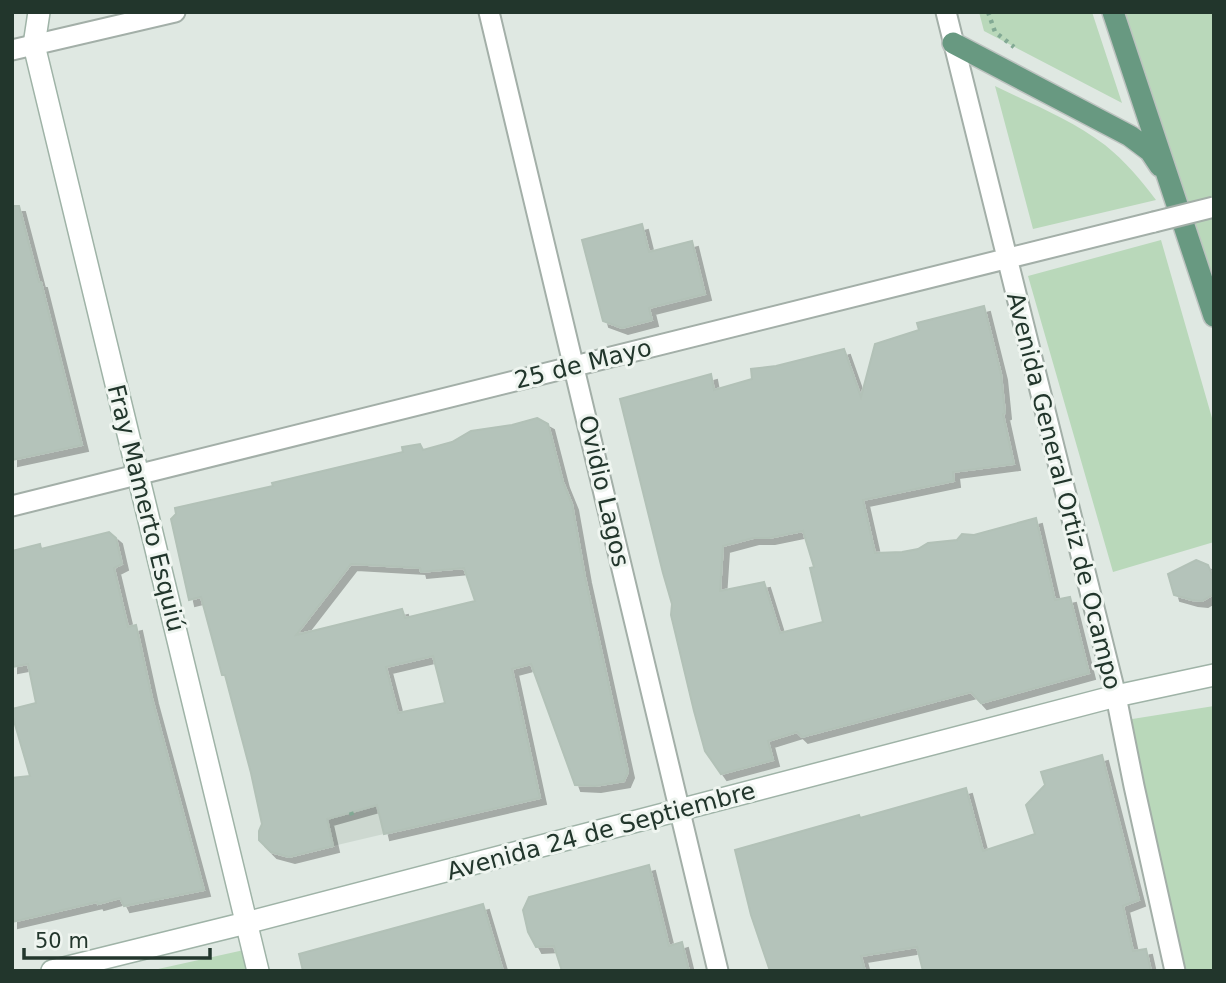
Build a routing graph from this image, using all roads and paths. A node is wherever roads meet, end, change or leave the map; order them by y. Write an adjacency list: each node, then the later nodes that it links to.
1 (39, 12): 7 (main road)
2 (175, 12): 7 (street)
3 (489, 12): 13 (street, Ovidio Lagos)
4 (946, 12): 6 (street, Avenida General Ortiz de Ocampo)
5 (1113, 12): 9 (main road)
6 (953, 43): 9 (main road); 11 (street, Avenida General Ortiz de Ocampo)
7 (34, 45): 8 (street); 14 (main road, Fray Mamerto Esquiú)
8 (12, 50)
9 (1168, 176): 12 (main road)
10 (1214, 207): 11 (street, 25 de Mayo, bridge)
11 (1006, 259): 13 (street, 25 de Mayo); 16 (street, Avenida General Ortiz de Ocampo)
12 (1214, 316)
13 (575, 366): 14 (street, 25 de Mayo); 21 (street, Ovidio Lagos)
14 (138, 475): 15 (street, 25 de Mayo); 22 (main road, Fray Mamerto Esquiú)
15 (12, 506)
16 (1108, 665): 18 (street); 19 (street, Avenida General Ortiz de Ocampo)
17 (1214, 674): 18 (main road, Avenida 24 de Septiembre)
18 (1149, 688): 19 (main road, Avenida 24 de Septiembre); 20 (street)
19 (1116, 696): 20 (street, Avenida General Ortiz de Ocampo); 21 (main road, Avenida 24 de Septiembre)
20 (1124, 739): 26 (street, Avenida General Ortiz de Ocampo)
21 (680, 810): 22 (main road, Avenida 24 de Septiembre); 25 (street, Ovidio Lagos)
22 (246, 923): 23 (main road, Avenida 24 de Septiembre); 24 (main road, Fray Mamerto Esquiú)
23 (52, 971)
24 (258, 971)
25 (718, 971)
26 (1175, 971)

